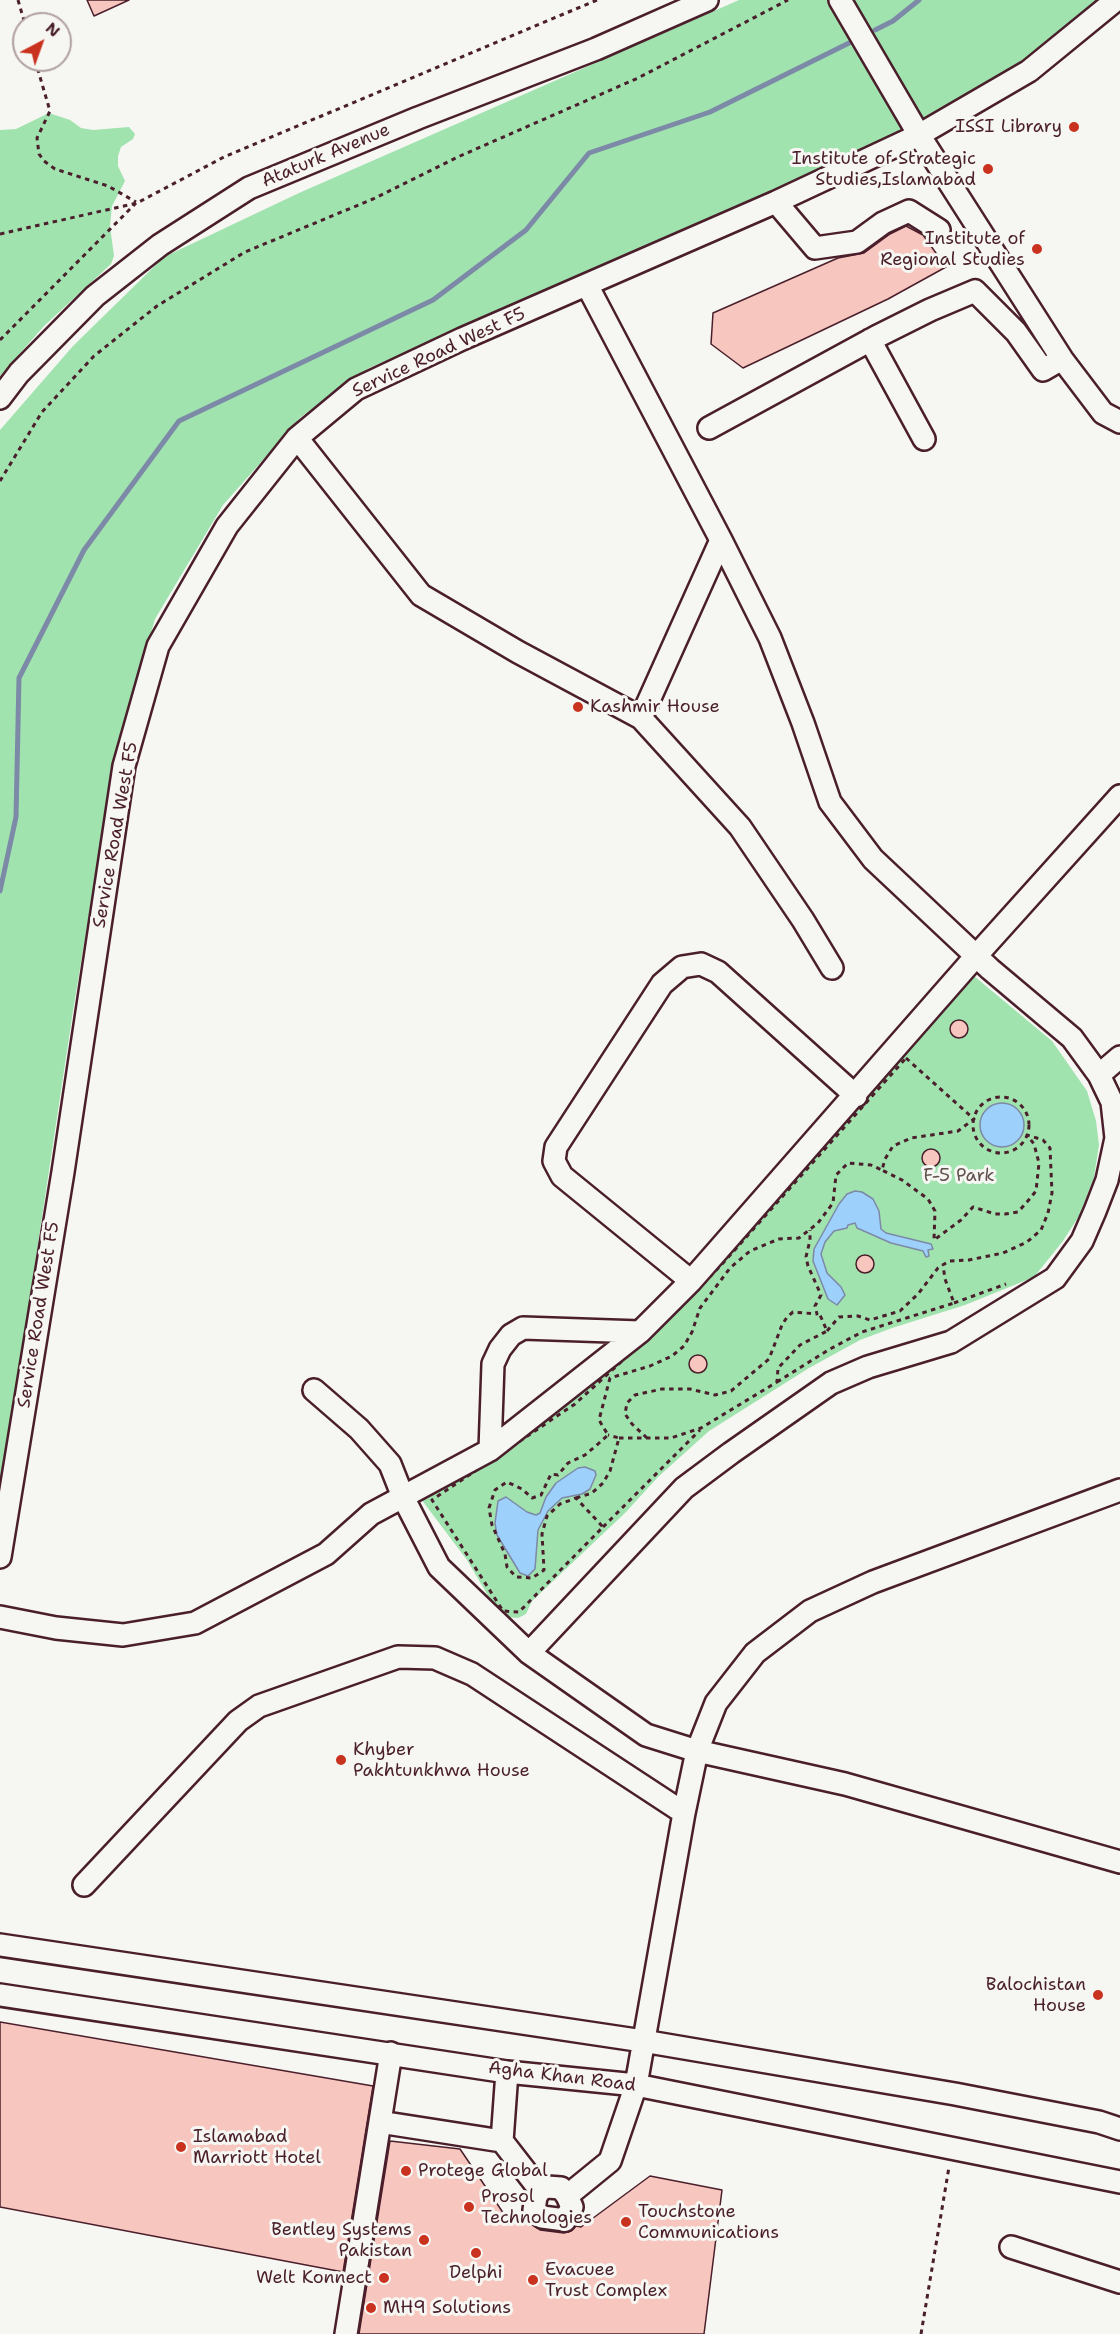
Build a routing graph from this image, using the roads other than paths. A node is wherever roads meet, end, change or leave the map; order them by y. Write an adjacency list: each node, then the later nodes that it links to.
1 (707, 0): 10 (street, Ataturk Avenue)
2 (840, 0): 4 (street)
3 (1116, 0): 4 (street, Service Road West F5)
4 (919, 135): 5 (street, Service Road West F5); 9 (street)
5 (776, 202): 6 (street); 7 (street, Service Road West F5)
6 (939, 230)
7 (587, 285): 13 (street, Service Road West F5); 15 (street)
8 (870, 340): 9 (street); 12 (street); 14 (street)
9 (1062, 359): 11 (street)
10 (0, 398)
11 (1120, 422)
12 (709, 428)
13 (297, 438): 16 (street); 29 (street, Service Road West F5)
14 (924, 440)
15 (721, 540): 16 (street); 18 (street)
16 (641, 718): 19 (street)
17 (1120, 796): 18 (street)
18 (976, 956): 21 (street); 22 (street)
19 (832, 968)
20 (1120, 1057): 21 (street)
21 (1099, 1075): 31 (street)
22 (856, 1096): 23 (street); 23 (street)
23 (692, 1281): 24 (street)
24 (640, 1332): 26 (street); 26 (street)
25 (314, 1390): 28 (street)
26 (490, 1450): 28 (street)
27 (1120, 1490): 32 (street)
28 (403, 1497): 30 (street); 31 (street)
29 (0, 1557)
30 (0, 1617)
31 (530, 1653): 32 (street)
32 (697, 1751): 33 (street); 34 (street)
33 (684, 1813): 35 (street); 38 (street)
34 (1120, 1862)
35 (84, 1885)
36 (0, 1945): 38 (street)
37 (0, 1995): 39 (street, Agha Khan Road)
38 (643, 2041): 41 (street); 43 (street)
39 (391, 2053): 40 (street, Agha Khan Road); 42 (street)
40 (507, 2072): 41 (street, Agha Khan Road); 44 (street)
41 (636, 2085): 44 (street); 45 (street, Agha Khan Road)
42 (380, 2122): 44 (street); 48 (street)
43 (1120, 2129)
44 (502, 2141)
45 (1120, 2182)
46 (1011, 2247): 47 (street)
47 (1120, 2282)
48 (346, 2334)

